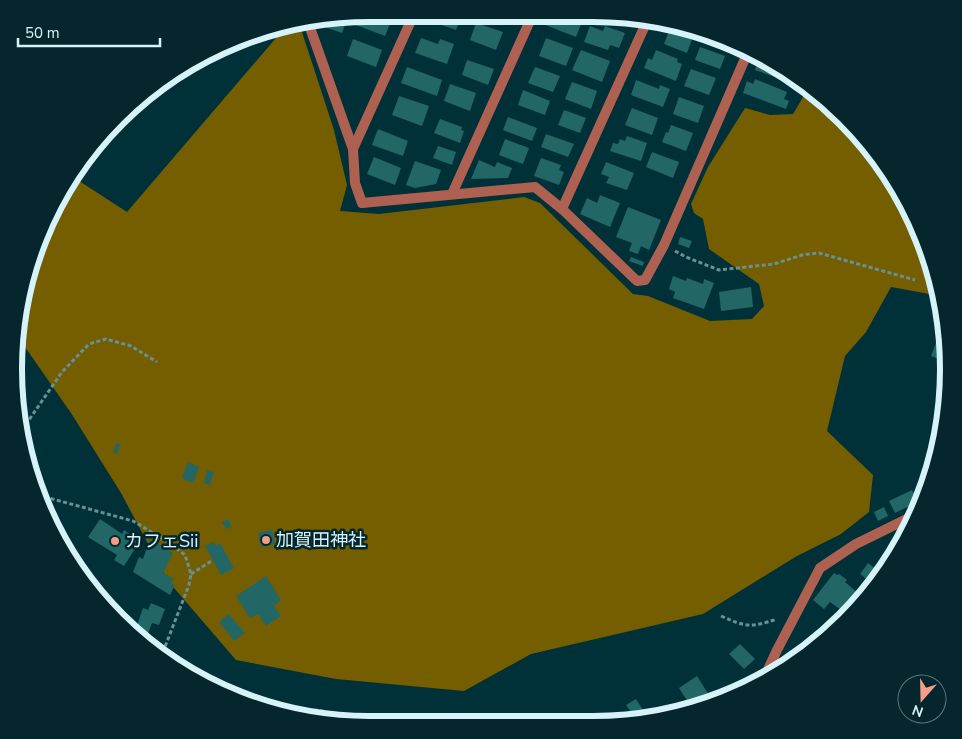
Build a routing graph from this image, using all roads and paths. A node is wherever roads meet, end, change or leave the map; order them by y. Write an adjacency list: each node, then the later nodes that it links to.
1 (410, 22): 6 (street)
2 (528, 22): 7 (street)
3 (645, 26): 8 (street)
4 (310, 28): 6 (street)
5 (745, 58): 9 (street)
6 (353, 150): 7 (street)
7 (452, 194): 8 (street)
8 (562, 209): 9 (street)
9 (664, 244): 10 (path)
10 (915, 280)
11 (157, 362): 12 (path)
12 (27, 423)
13 (47, 498): 16 (path)
14 (905, 520): 17 (street)
15 (213, 560): 16 (path)
16 (191, 574): 19 (path)
17 (796, 613): 18 (path); 20 (street)
18 (720, 616)
19 (164, 649)
20 (769, 668)
21 (309, 711): 22 (path)
22 (334, 715)

